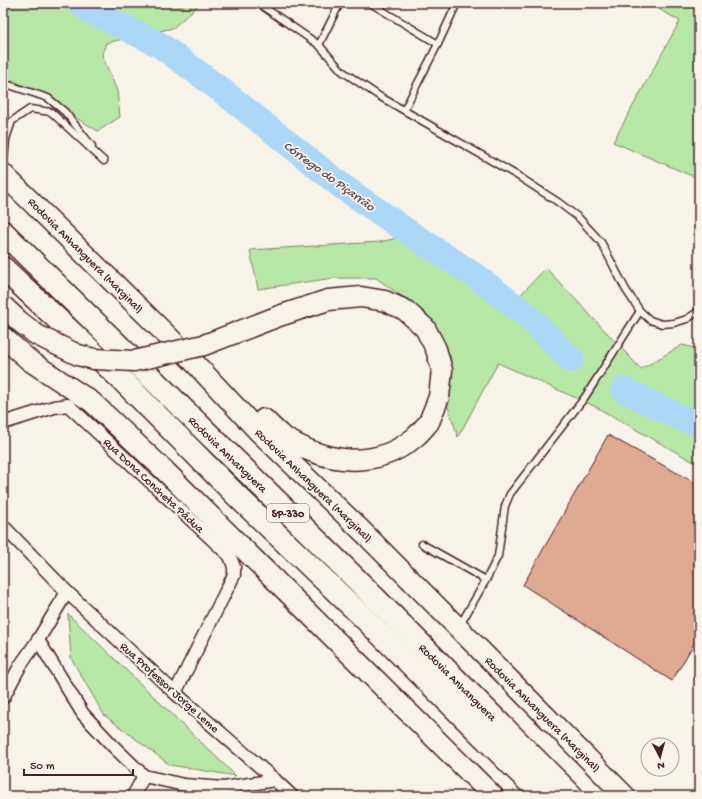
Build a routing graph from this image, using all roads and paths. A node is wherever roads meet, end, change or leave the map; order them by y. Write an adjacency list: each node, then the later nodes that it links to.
1 (258, 3): 6 (lane)
2 (340, 3): 6 (lane)
3 (370, 3): 5 (lane)
4 (457, 3): 5 (lane)
5 (438, 44): 8 (lane)
6 (319, 45): 8 (lane)
7 (3, 82): 9 (lane)
8 (404, 110): 14 (lane)
9 (3, 174): 16 (highway, Rodovia Anhanguera (Marginal))
10 (3, 232): 32 (highway, Rodovia Anhanguera / SP-330)
11 (3, 268): 31 (highway, Rodovia Anhanguera / SP-330)
12 (3, 306): 16 (highway, bridge)
13 (699, 310): 14 (lane)
14 (640, 311): 20 (lane)
15 (3, 337): 30 (highway)
16 (190, 358): 22 (highway, Rodovia Anhanguera (Marginal))
17 (3, 423): 24 (street, Rua Dona Concheta Pádua)
18 (3, 526): 21 (street, Rua Professor Jorge Leme)
19 (422, 544): 20 (lane)
20 (486, 580): 22 (lane)
21 (67, 592): 23 (street); 24 (street, Rua Professor Jorge Leme)
22 (458, 628): 33 (highway, Rodovia Anhanguera (Marginal))
23 (38, 640): 25 (street); 26 (street)
24 (175, 693): 27 (street, Rua Professor Jorge Leme)
25 (3, 698)
26 (144, 776): 27 (street); 28 (street)
27 (275, 780): 29 (street, Rua Professor Jorge Leme)
28 (133, 796)
29 (292, 796)
30 (493, 796)
31 (543, 796)
32 (572, 796)
33 (625, 796)

